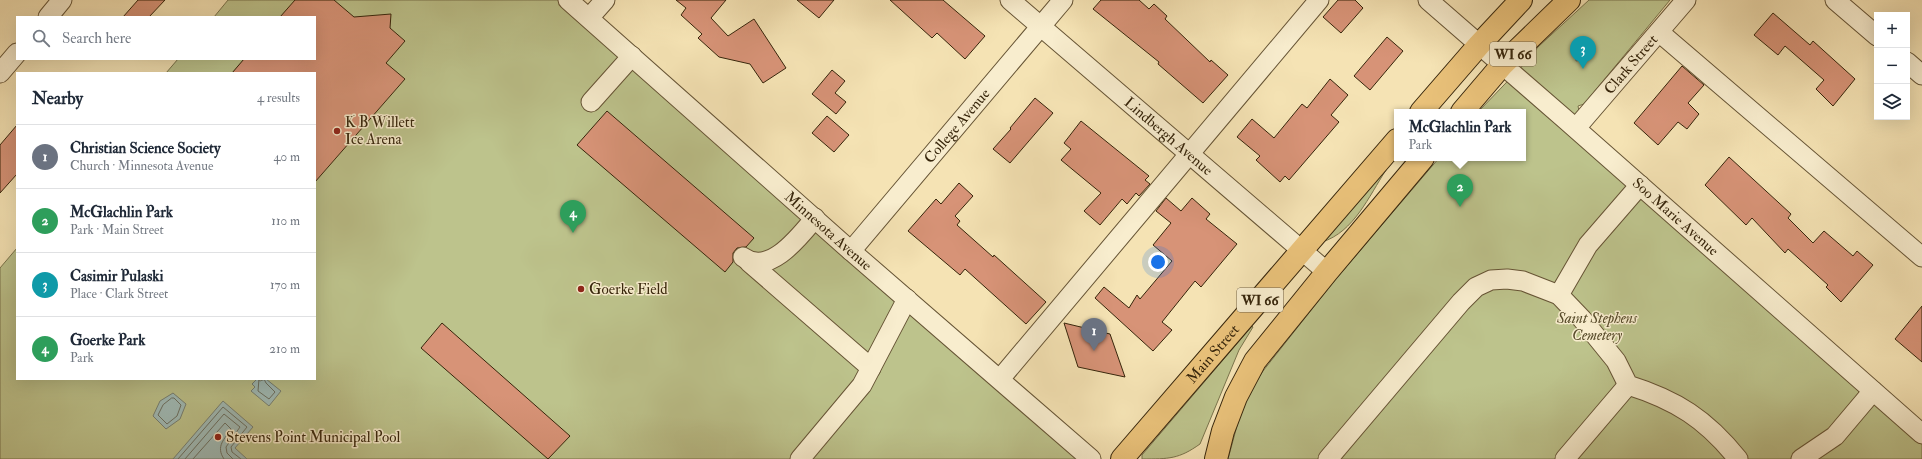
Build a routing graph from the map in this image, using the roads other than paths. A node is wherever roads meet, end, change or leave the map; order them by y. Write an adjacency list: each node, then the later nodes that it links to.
1 (62, 0): 12 (street)
2 (568, 0): 13 (street, Minnesota Avenue)
3 (605, 0): 13 (street)
4 (1010, 0): 14 (street, Lindbergh Avenue)
5 (1063, 0): 14 (street, College Avenue)
6 (1319, 0): 29 (street)
7 (1428, 0): 17 (street, Soo Marie Avenue)
8 (1521, 0): 17 (main road, WI 66)
9 (1569, 0): 20 (main road, WI 66)
10 (1686, 0): 15 (street, Clark Street)
11 (1835, 0): 16 (street)
12 (49, 16)
13 (590, 18): 19 (street, Minnesota Avenue)
14 (1040, 27): 29 (street, Lindbergh Avenue); 33 (street, College Avenue)
15 (1659, 32): 27 (street, Clark Street); 35 (street)
16 (1874, 33)
17 (1479, 45): 20 (street, Soo Marie Avenue); 25 (main road, WI 66)
18 (16, 54): 22 (street)
19 (632, 56): 24 (street); 32 (street, Minnesota Avenue)
20 (1502, 65): 26 (main road, WI 66); 27 (street, Soo Marie Avenue)
21 (1910, 65): 23 (street)
22 (0, 73)
23 (1922, 75)
24 (591, 102)
25 (1424, 109)
26 (1465, 109)
27 (1576, 128): 31 (street, Soo Marie Avenue)
28 (1394, 144): 34 (main road, Main Street / WI 66)
29 (1189, 154): 34 (street, Lindbergh Avenue); 40 (street)
30 (1420, 161): 36 (main road, WI 66)
31 (1640, 184): 37 (street); 42 (street, Soo Marie Avenue)
32 (815, 218): 33 (street, Minnesota Avenue); 39 (street)
33 (851, 251): 38 (street, Minnesota Avenue)
34 (1302, 251): 36 (street, Lindbergh Avenue); 47 (main road, Main Street / WI 66)
35 (1922, 257)
36 (1327, 272): 44 (main road, WI 66)
37 (1559, 295): 41 (street); 48 (street)
38 (907, 299): 39 (street); 40 (street, Minnesota Avenue)
39 (871, 368): 45 (street)
40 (1000, 380): 46 (street, Minnesota Avenue)
41 (1628, 385): 49 (street); 50 (street)
42 (1873, 391): 43 (street, Soo Marie Avenue); 51 (street)
43 (1922, 434)
44 (1214, 456)
45 (800, 459)
46 (1091, 459)
47 (1122, 459)
48 (1328, 459)
49 (1565, 459)
50 (1738, 459)
51 (1801, 459)

